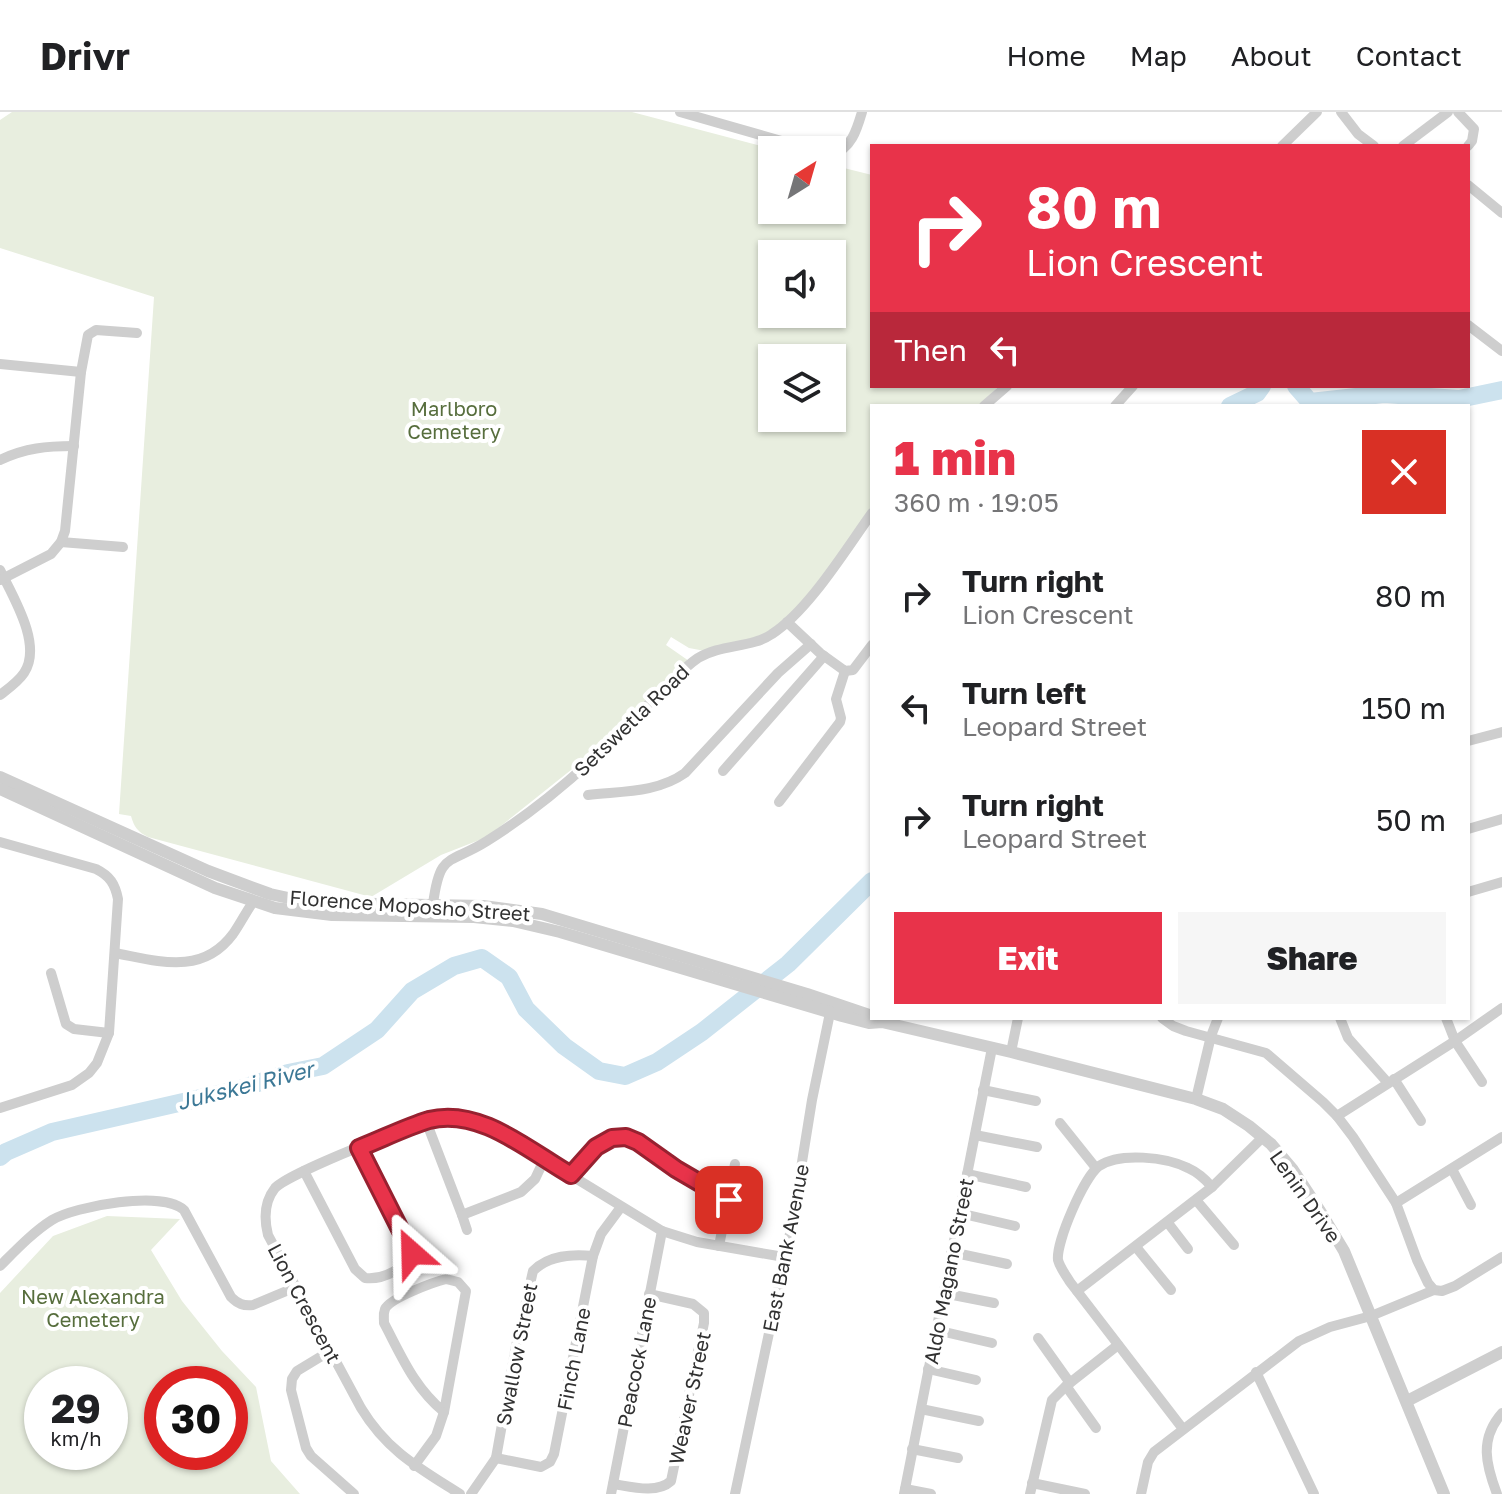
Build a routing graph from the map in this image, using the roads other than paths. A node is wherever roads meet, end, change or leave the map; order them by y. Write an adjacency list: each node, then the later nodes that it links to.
1 (682, 112): 7 (street)
2 (862, 112): 12 (street)
3 (1317, 112): 8 (street)
4 (1341, 112): 9 (street)
5 (1448, 112): 10 (street)
6 (1458, 112): 11 (street)
7 (765, 136)
8 (1284, 144)
9 (1371, 144)
10 (1406, 144)
11 (1470, 144)
12 (846, 147)
13 (1470, 187): 14 (street)
14 (1502, 213)
15 (1470, 327): 17 (street)
16 (137, 333): 19 (street)
17 (1502, 351)
18 (0, 364): 19 (street)
19 (81, 372): 24 (street)
20 (1005, 388): 22 (street)
21 (1131, 388): 23 (street)
22 (986, 404)
23 (1117, 404)
24 (74, 446): 25 (street); 27 (street)
25 (0, 460)
26 (870, 516): 30 (street, Setswetla Road)
27 (61, 542): 28 (street); 29 (street)
28 (123, 547)
29 (1, 576): 35 (street)
30 (787, 622): 31 (street); 49 (street, Setswetla Road)
31 (811, 644): 33 (street); 41 (street)
32 (870, 648): 34 (street)
33 (824, 656): 34 (street); 38 (street)
34 (845, 671): 42 (street)
35 (0, 695)
36 (1502, 732): 37 (street)
37 (1470, 740)
38 (723, 771)
39 (0, 777): 49 (street, Florence Moposho Street)
40 (0, 789): 48 (street, Florence Moposho Street)
41 (588, 795)
42 (779, 802)
43 (1502, 819): 44 (street)
44 (1470, 828)
45 (0, 842): 51 (street)
46 (1502, 882): 47 (street)
47 (1470, 891)
48 (253, 902): 50 (street, Florence Moposho Street); 51 (street)
49 (433, 904): 50 (street, Florence Moposho Street)
50 (574, 930): 53 (street, Florence Moposho Street); 53 (street, Florence Moposho Street)
51 (115, 953): 63 (street)
52 (51, 973): 63 (street)
53 (806, 1000): 54 (street, Florence Moposho Street)
54 (831, 1007): 56 (street, Lenin Drive); 109 (street, East Bank Avenue)
55 (1502, 1008): 65 (street)
56 (874, 1020)
57 (880, 1020): 66 (street, Lenin Drive)
58 (1018, 1020): 67 (street)
59 (1165, 1020): 64 (street)
60 (1217, 1020): 64 (street)
61 (1341, 1020): 68 (street)
62 (1447, 1020): 65 (street)
63 (109, 1033): 73 (street)
64 (1211, 1036): 71 (street); 74 (street)
65 (1455, 1041): 68 (street); 69 (street)
66 (992, 1048): 67 (street, Lenin Drive); 70 (street, Aldo Magano Street)
67 (1011, 1052): 71 (street, Lenin Drive)
68 (1391, 1081): 74 (street); 76 (street)
69 (1482, 1082)
70 (983, 1090): 72 (street); 78 (street, Aldo Magano Street)
71 (1196, 1099): 79 (street, Lenin Drive)
72 (1036, 1101)
73 (0, 1108)
74 (1337, 1116): 94 (street)
75 (426, 1121): 82 (street, Lion Crescent); 83 (street, Lion Crescent); 98 (street)
76 (1421, 1121)
77 (1060, 1123): 85 (street)
78 (975, 1135): 81 (street); 88 (street, Aldo Magano Street)
79 (1263, 1137): 91 (street); 120 (street, Lenin Drive)
80 (1502, 1137): 86 (street)
81 (1037, 1147)
82 (359, 1148): 87 (street, Lion Crescent); 87 (street)
83 (544, 1160): 89 (street, Lion Crescent); 98 (street)
84 (735, 1164): 92 (street)
85 (1096, 1168): 91 (street); 116 (street)
86 (1452, 1169): 94 (street); 95 (street)
87 (304, 1171): 113 (street, Lion Crescent)
88 (967, 1174): 90 (street); 97 (street, Aldo Magano Street)
89 (571, 1175): 92 (street); 96 (street, Lion Crescent)
90 (1026, 1187)
91 (1212, 1187): 93 (street)
92 (729, 1200): 104 (street)
93 (1196, 1200): 99 (street); 103 (street)
94 (1396, 1203): 115 (street)
95 (1471, 1205)
96 (621, 1207): 102 (street, Lion Crescent); 108 (street, Finch Lane)
97 (959, 1213): 100 (street); 107 (street, Aldo Magano Street)
98 (462, 1215): 101 (street)
99 (1168, 1223): 105 (street); 106 (street)
100 (1015, 1226)
101 (467, 1230)
102 (662, 1231): 104 (street, Lion Crescent); 118 (street, Peacock Lane)
103 (1234, 1245)
104 (719, 1246): 109 (street, Lion Crescent)
105 (1136, 1247): 114 (street); 116 (street)
106 (1188, 1249)
107 (951, 1252): 111 (street); 117 (street, Aldo Magano Street)
108 (593, 1256): 139 (street, Swallow Street); 139 (street, Finch Lane)
109 (784, 1257): 148 (street, East Bank Avenue)
110 (1502, 1257): 115 (street)
111 (1007, 1264)
112 (0, 1266): 113 (street)
113 (296, 1287): 125 (street, Lion Crescent)
114 (1171, 1290)
115 (1434, 1290): 120 (street)
116 (1077, 1291): 124 (street)
117 (943, 1293): 119 (street); 121 (street, Aldo Magano Street)
118 (649, 1294): 143 (street, Peacock Lane); 143 (street, Weaver Street)
119 (994, 1303)
120 (1371, 1316): 128 (street); 131 (street, Lenin Drive)
121 (936, 1330): 123 (street); 127 (street, Aldo Magano Street)
122 (1038, 1338): 130 (street)
123 (992, 1343)
124 (1118, 1345): 130 (street); 137 (street)
125 (330, 1351): 141 (street, Lion Crescent); 145 (street)
126 (1502, 1352): 131 (street)
127 (928, 1369): 129 (street); 132 (street, Aldo Magano Street)
128 (1256, 1372): 137 (street); 152 (street)
129 (976, 1380)
130 (1068, 1385): 136 (street); 142 (street)
131 (1407, 1401): 153 (street, Lenin Drive)
132 (921, 1409): 135 (street); 138 (street, Aldo Magano Street)
133 (444, 1412): 133 (street); 141 (street)
134 (1502, 1413): 154 (street)
135 (979, 1421)
136 (1096, 1428)
137 (1183, 1429): 151 (street)
138 (912, 1449): 140 (street); 144 (street, Aldo Magano Street)
139 (496, 1458): 147 (street, Swallow Street)
140 (958, 1458)
141 (414, 1466): 146 (street, Lion Crescent)
142 (1031, 1488): 150 (street)
143 (612, 1489)
144 (904, 1491): 149 (street)
145 (354, 1494)
146 (460, 1494)
147 (471, 1494)
148 (735, 1494)
149 (931, 1494)
150 (1085, 1494)
151 (1141, 1494)
152 (1314, 1494)
153 (1444, 1494)
154 (1497, 1494)

